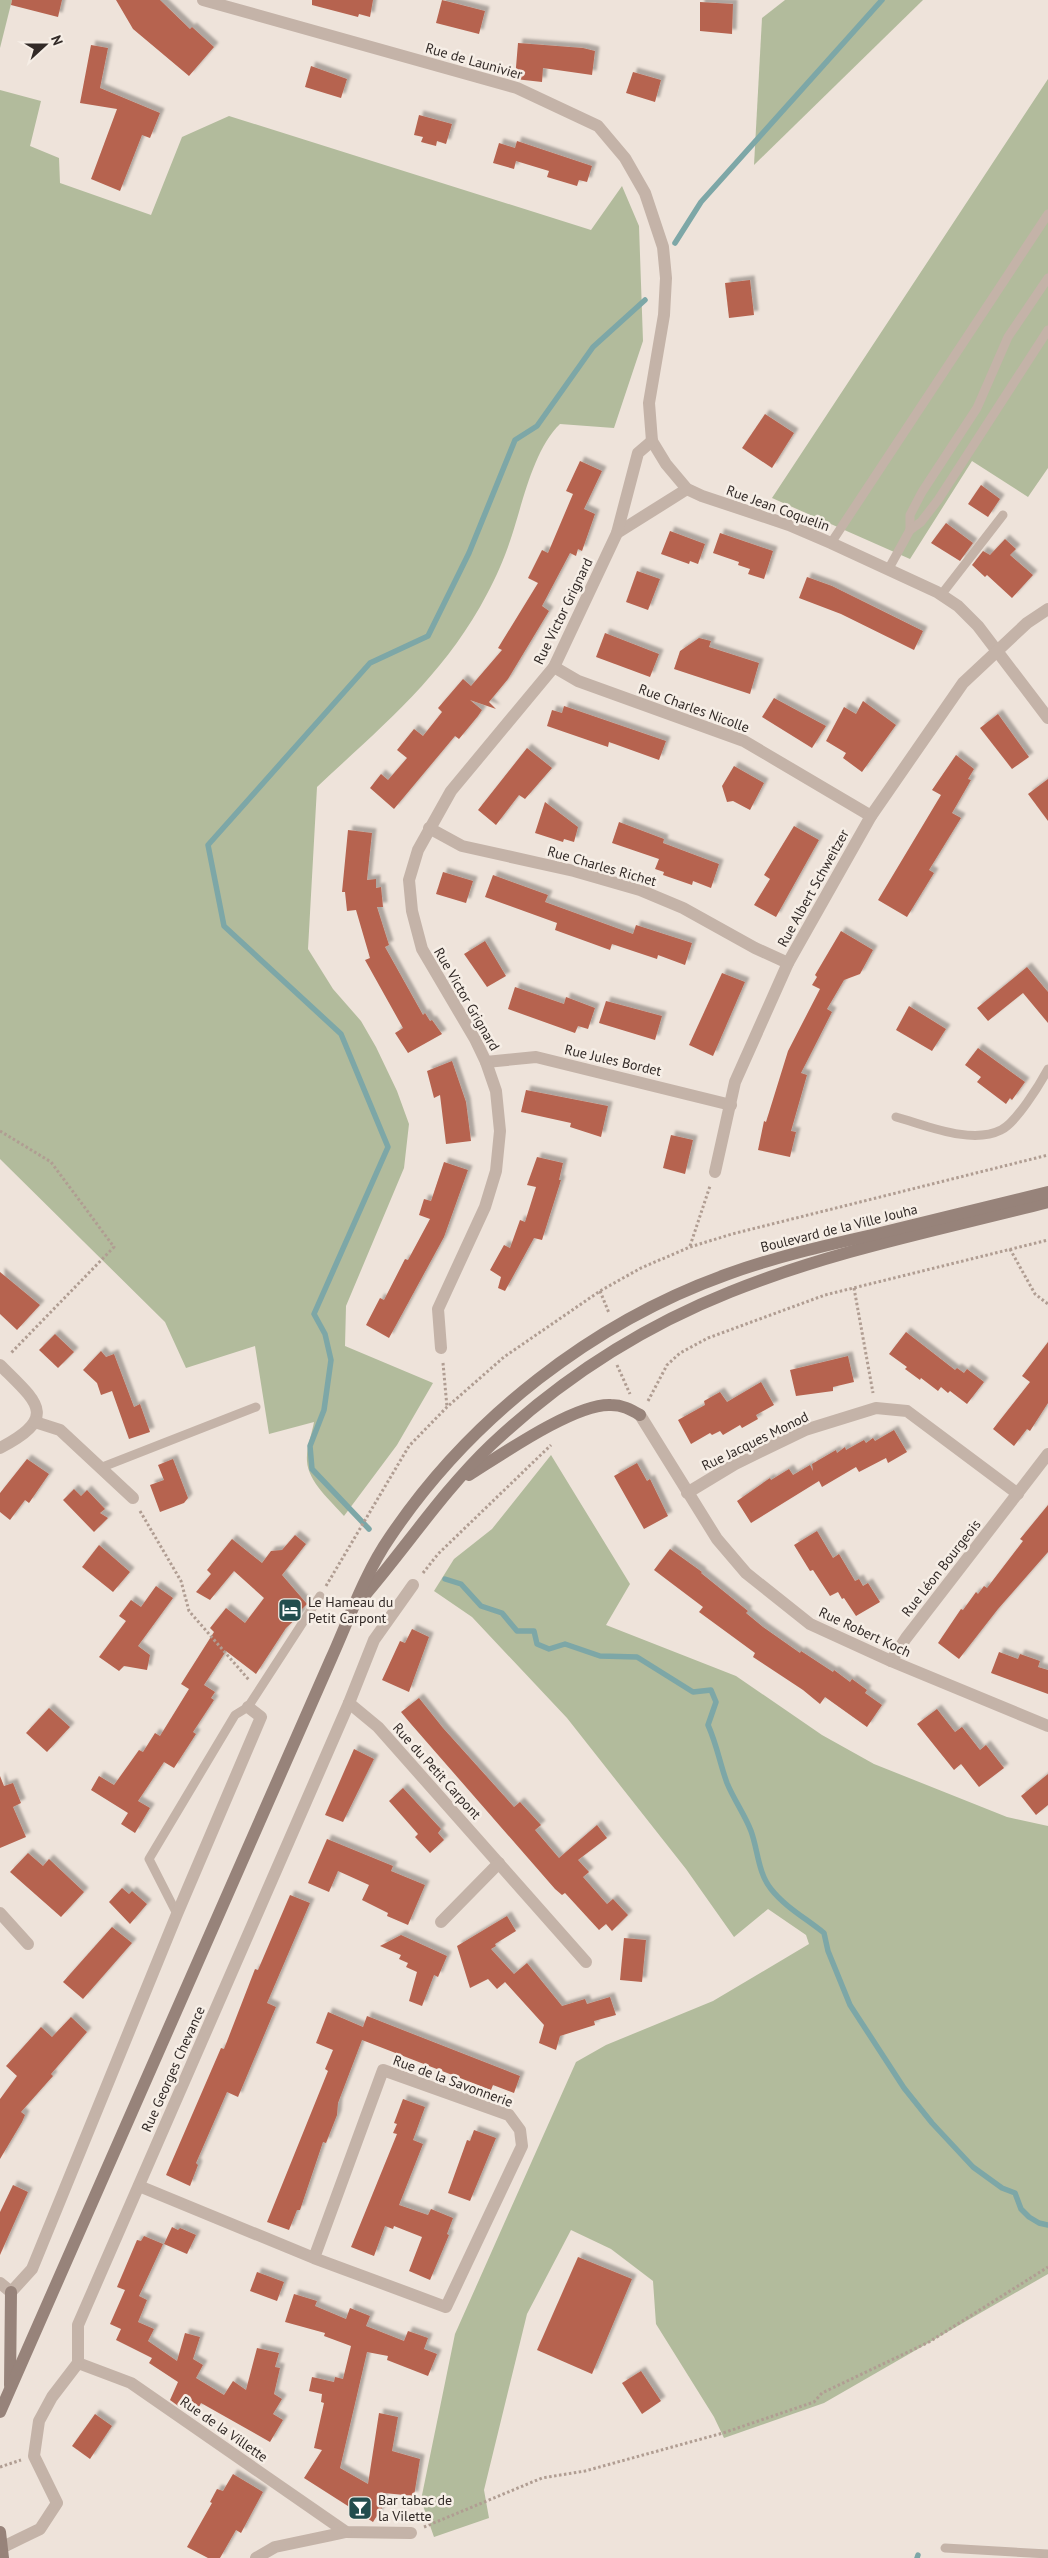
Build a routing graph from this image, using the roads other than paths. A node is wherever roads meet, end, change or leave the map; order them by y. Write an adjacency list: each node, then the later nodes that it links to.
1 (203, 0): 3 (street, Rue de Launivier)
2 (1048, 214): 11 (lane)
3 (663, 247): 6 (street, Rue Jean Coquelin)
4 (1048, 278): 9 (lane)
5 (1048, 330): 9 (lane)
6 (652, 441): 7 (street, Rue Jean Coquelin); 10 (street, Rue Victor Grignard)
7 (687, 489): 10 (street); 11 (street, Rue Jean Coquelin)
8 (1003, 515): 13 (lane)
9 (910, 530): 12 (lane)
10 (617, 533): 16 (street, Rue Victor Grignard)
11 (831, 543): 12 (street, Rue Jean Coquelin)
12 (888, 570): 13 (street, Rue Jean Coquelin)
13 (941, 595): 15 (street, Rue Jean Coquelin)
14 (1048, 609): 15 (street, Rue Albert Schweitzer)
15 (998, 652): 17 (street, Rue Jean Coquelin); 18 (street, Rue Albert Schweitzer)
16 (554, 667): 18 (street, Rue Charles Nicolle); 19 (street, Rue Victor Grignard)
17 (1048, 718)
18 (871, 816): 20 (street, Rue Albert Schweitzer)
19 (429, 828): 20 (street, Rue Charles Richet); 21 (street, Rue Victor Grignard)
20 (788, 963): 23 (street, Rue Albert Schweitzer)
21 (486, 1062): 23 (street, Rue Jules Bordet); 28 (street, Rue Victor Grignard)
22 (1048, 1069): 24 (lane)
23 (731, 1105): 25 (street, Rue Albert Schweitzer)
24 (896, 1117)
25 (715, 1172)
26 (1048, 1192): 42 (main road, Boulevard de la Ville Jouha)
27 (1048, 1202): 36 (main road, Boulevard de la Ville Jouha)
28 (441, 1348)
29 (2, 1362): 32 (street)
30 (256, 1407): 35 (lane)
31 (640, 1415): 36 (main road); 37 (street, Rue Robert Koch)
32 (35, 1422): 33 (street); 35 (street)
33 (0, 1448)
34 (1048, 1454): 38 (street, Rue Léon Bourgeois)
35 (100, 1468): 39 (street)
36 (452, 1485): 42 (main road, Boulevard de la Ville Jouha)
37 (687, 1493): 38 (street, Rue Jacques Monod); 43 (street, Rue Robert Koch)
38 (1018, 1494): 43 (street, Rue Léon Bourgeois)
39 (133, 1498)
40 (413, 1585): 44 (street, Rue Georges Chevance)
41 (320, 1596): 45 (lane)
42 (355, 1606): 58 (main road, Boulevard de la Ville Jouha)
43 (891, 1661): 46 (street, Rue Robert Koch)
44 (349, 1703): 47 (street, Rue du Petit Carpont); 53 (street, Rue Georges Chevance)
45 (248, 1707): 49 (street); 49 (lane)
46 (1048, 1726)
47 (499, 1863): 50 (street); 52 (street, Rue du Petit Carpont)
48 (0, 1913): 51 (street)
49 (178, 1914): 56 (street)
50 (441, 1922)
51 (28, 1944)
52 (586, 1962)
53 (139, 2186): 54 (street, Rue de la Savonnerie); 57 (street, Rue Georges Chevance)
54 (314, 2258): 54 (street, Rue de la Savonnerie)
55 (0, 2283): 56 (street)
56 (11, 2292): 58 (main road)
57 (78, 2363): 61 (street, Rue de la Villette); 64 (street)
58 (10, 2390): 59 (main road, Boulevard de la Ville Jouha)
59 (0, 2412)
60 (0, 2532): 64 (main road)
61 (346, 2532): 62 (street); 66 (street)
62 (411, 2533)
63 (945, 2548): 65 (lane)
64 (3, 2553)
65 (1048, 2554)
66 (256, 2558)

